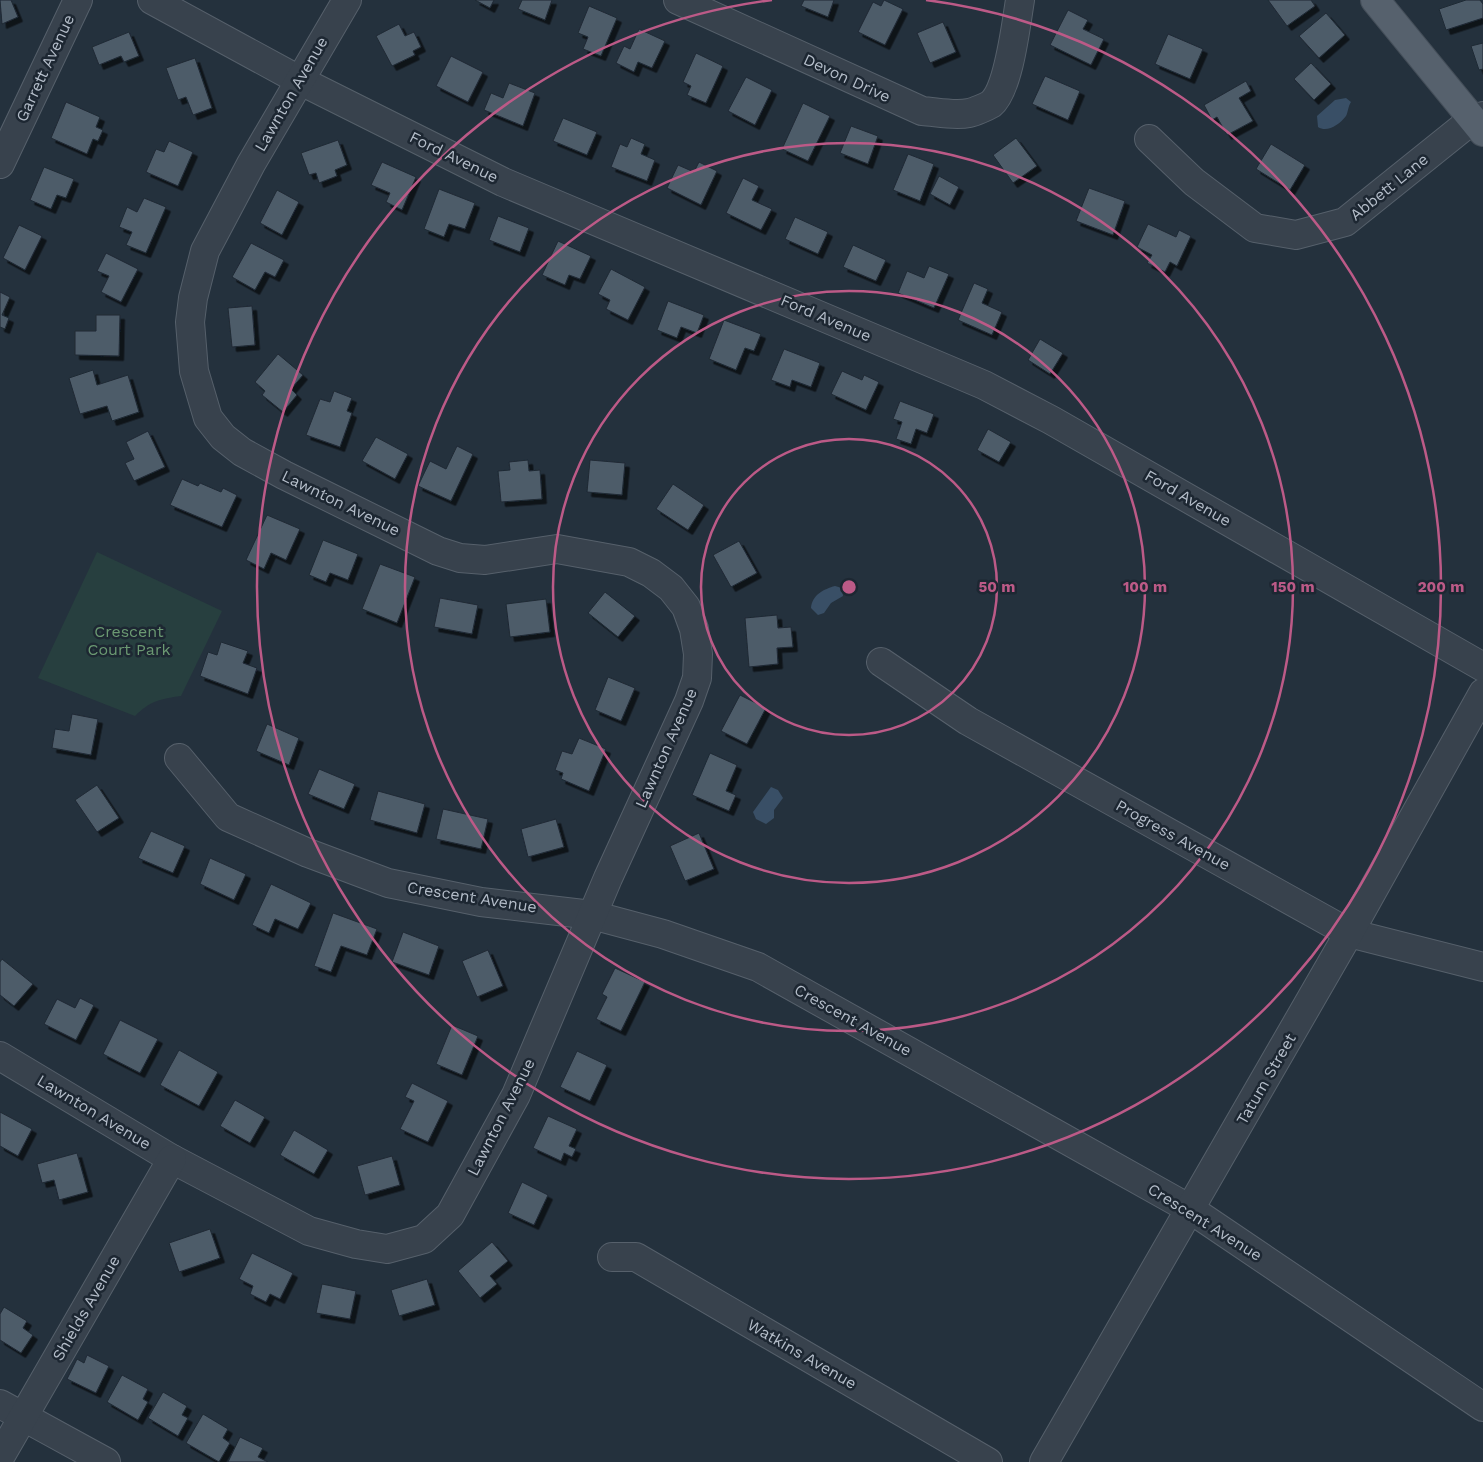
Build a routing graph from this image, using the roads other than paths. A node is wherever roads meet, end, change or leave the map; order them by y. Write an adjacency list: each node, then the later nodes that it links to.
1 (78, 0): 10 (street, Garrett Avenue)
2 (152, 0): 7 (street, Ford Avenue)
3 (347, 0): 7 (street, Lawnton Avenue)
4 (678, 0): 5 (street, Devon Drive)
5 (1020, 0)
6 (1375, 0): 8 (main road)
7 (299, 80): 12 (street, Ford Avenue); 15 (street, Lawnton Avenue)
8 (1480, 123): 9 (street, Abbett Lane)
9 (1149, 139)
10 (0, 164)
11 (881, 662): 16 (street, Progress Avenue)
12 (1483, 667)
13 (1483, 693): 16 (street, Tatum Street)
14 (179, 758): 15 (street, Crescent Avenue)
15 (592, 915): 19 (street, Lawnton Avenue); 20 (street, Crescent Avenue)
16 (1350, 933): 17 (street, Progress Avenue); 20 (street, Tatum Street)
17 (1483, 967)
18 (0, 1056): 19 (street, Lawnton Avenue)
19 (172, 1159): 24 (street, Shields Avenue)
20 (1190, 1209): 23 (street, Crescent Avenue); 28 (street, Tatum Street)
21 (612, 1257): 27 (street, Watkins Avenue)
22 (0, 1404): 24 (street)
23 (1483, 1407)
24 (23, 1417): 25 (street, Shields Avenue); 26 (street)
25 (0, 1457)
26 (106, 1462)
27 (988, 1462)
28 (1044, 1462)

